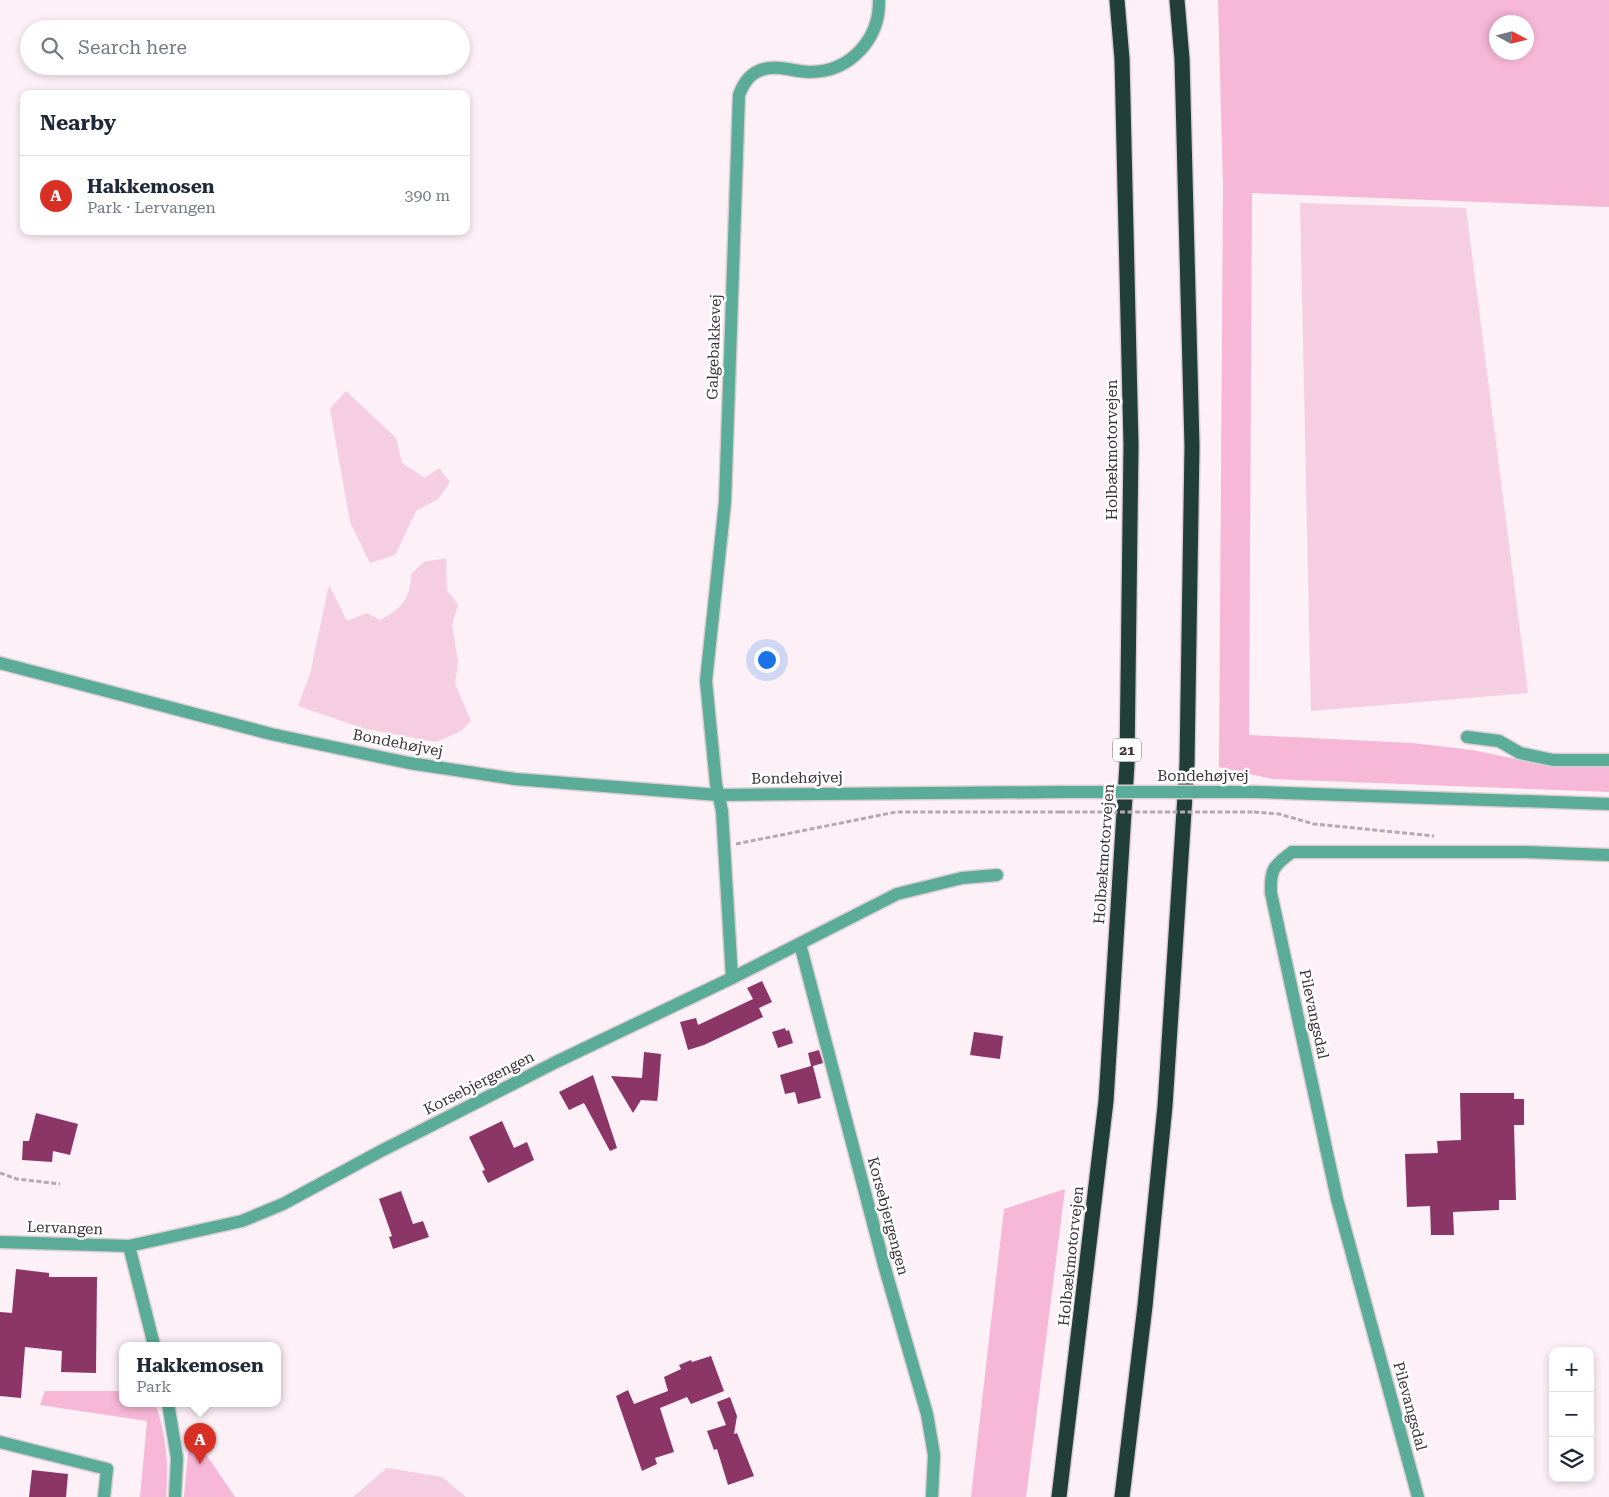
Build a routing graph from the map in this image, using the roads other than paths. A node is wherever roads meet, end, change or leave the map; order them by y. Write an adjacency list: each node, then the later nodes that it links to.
1 (880, 0): 7 (street, Galgebakkevej)
2 (1117, 0): 22 (highway, Holbækmotorvejen / 21)
3 (1177, 0): 23 (highway)
4 (0, 663): 7 (street, Bondehøjvej)
5 (1467, 737): 6 (street)
6 (1609, 760)
7 (718, 795): 8 (street, Bondehøjvej, bridge); 12 (street)
8 (1609, 804)
9 (1609, 855): 24 (street, Pilevangsdal)
10 (997, 875): 11 (street, Korsebjergengen)
11 (800, 944): 12 (street, Korsebjergengen); 21 (street, Korsebjergengen)
12 (732, 978): 13 (street, Korsebjergengen)
13 (242, 1221): 15 (street, Lervangen)
14 (0, 1242): 15 (street, Lervangen)
15 (129, 1246): 16 (street)
16 (153, 1342)
17 (169, 1407): 20 (street)
18 (0, 1442): 19 (street)
19 (104, 1497)
20 (175, 1497)
21 (932, 1497)
22 (1059, 1497)
23 (1122, 1497)
24 (1418, 1497)

